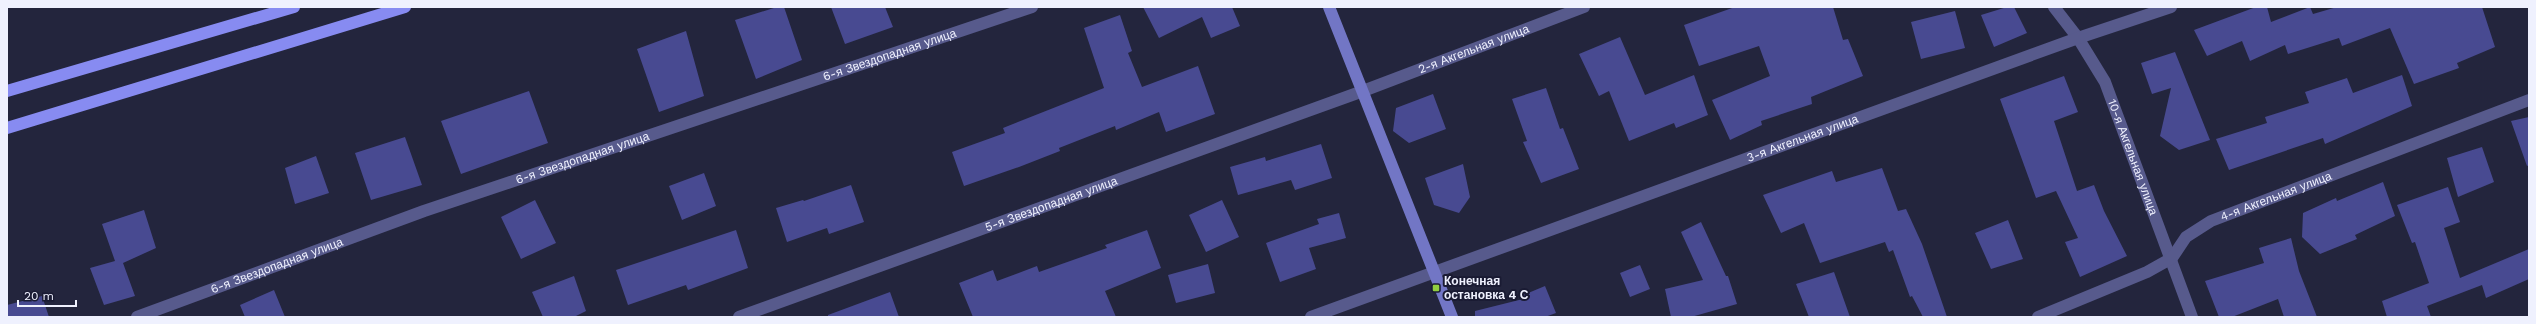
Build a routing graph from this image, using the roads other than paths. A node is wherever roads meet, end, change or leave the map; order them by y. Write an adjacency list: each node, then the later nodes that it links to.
1 (294, 7): 9 (main road)
2 (405, 7): 12 (main road)
3 (1032, 7): 15 (street, 6-я Звездопадная улица)
4 (1329, 7): 10 (street)
5 (1584, 7): 10 (street, 2-я Акгельная улица)
6 (2054, 7): 8 (street, 10-я Акгельная улица)
7 (2171, 7): 8 (street, 3-я Акгельная улица)
8 (2078, 38): 13 (street, 10-я Акгельная улица); 14 (street, 3-я Акгельная улица)
9 (7, 91)
10 (1363, 91): 14 (street); 16 (street, 5-я Звездопадная улица)
11 (2529, 100): 13 (street, 4-я Акгельная улица)
12 (7, 128)
13 (2172, 258): 19 (street, 4-я Акгельная улица); 20 (street, 10-я Акгельная улица)
14 (1434, 270): 17 (street, 3-я Акгельная улица); 18 (street)
15 (137, 317)
16 (739, 317)
17 (1311, 317)
18 (1452, 317)
19 (2038, 317)
20 (2192, 317)

